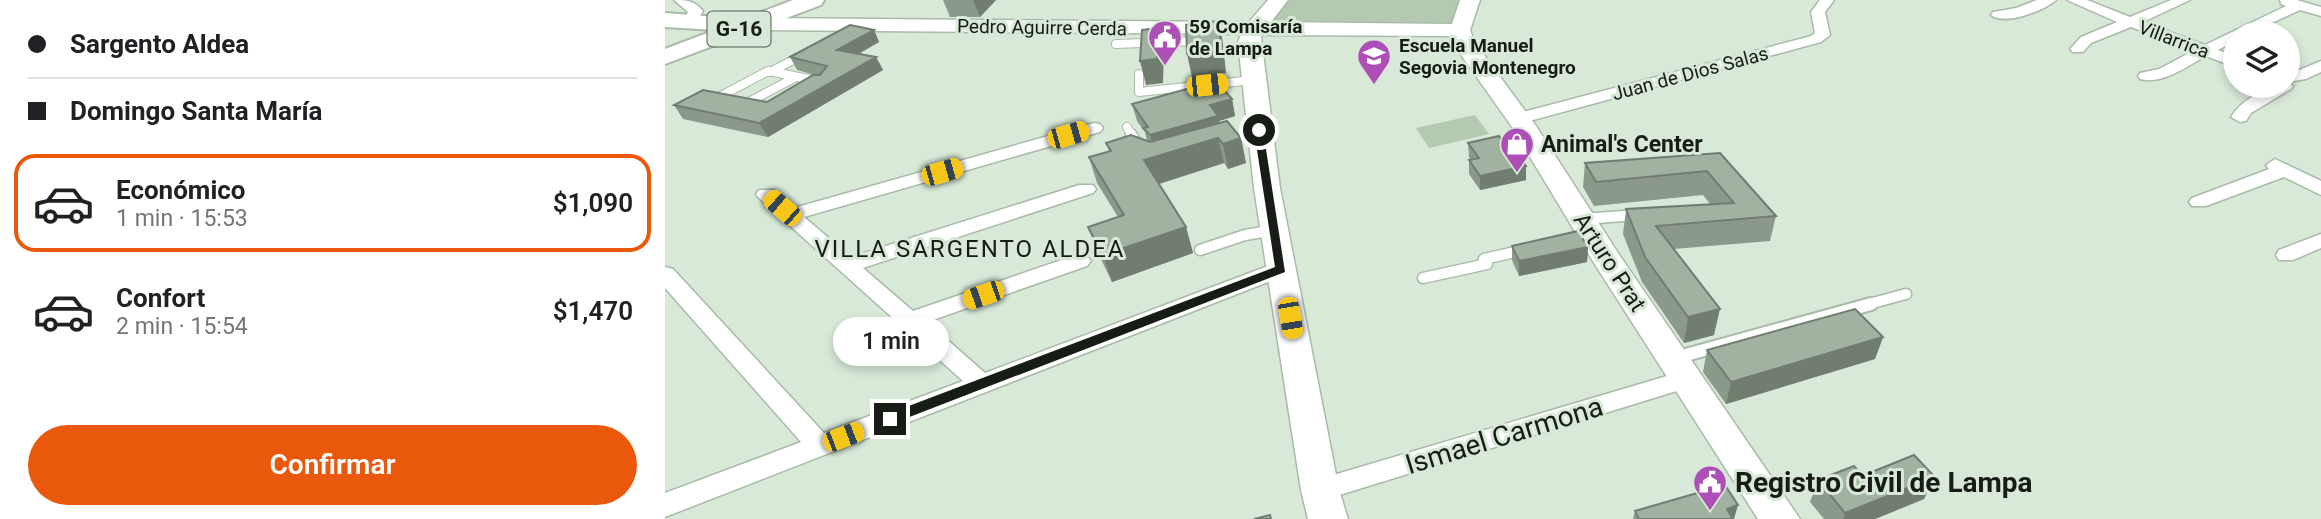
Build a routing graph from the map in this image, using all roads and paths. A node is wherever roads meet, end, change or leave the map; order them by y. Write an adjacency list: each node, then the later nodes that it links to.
1 (813, 0): 16 (main road, G-16)
2 (1278, 0): 17 (main road)
3 (1470, 0): 18 (main road)
4 (1827, 0): 40 (street, Juan de Dios Salas)
5 (2049, 0): 12 (street)
6 (2074, 0): 15 (street, Villarrica)
7 (2183, 0): 15 (street)
8 (2284, 0): 9 (street)
9 (2299, 5): 11 (street); 14 (street)
10 (686, 11): 13 (main road, Pedro Aguirre Cerda); 16 (main road, Pedro Aguirre Cerda); 26 (main road)
11 (2321, 12)
12 (1998, 15)
13 (665, 20)
14 (2265, 21)
15 (2131, 22): 23 (street); 24 (street, Villarrica)
16 (749, 24): 19 (main road, Pedro Aguirre Cerda); 26 (main road, G-16)
17 (1254, 29): 18 (main road, Pedro Aguirre Cerda); 19 (main road, Pedro Aguirre Cerda); 34 (main road)
18 (1460, 30): 40 (main road, Arturo Prat)
19 (1147, 36): 20 (lane); 22 (lane)
20 (1196, 41)
21 (2223, 42): 24 (street)
22 (1116, 44)
23 (2078, 49)
24 (2206, 51): 27 (street, Villarrica); 33 (street)
25 (807, 52): 29 (lane)
26 (668, 56)
27 (2223, 57)
28 (2321, 66): 31 (street)
29 (768, 71): 32 (lane); 37 (lane)
30 (1139, 74): 34 (lane)
31 (2300, 75)
32 (796, 76): 35 (lane); 37 (lane)
33 (2146, 76)
34 (1253, 80): 50 (main road)
35 (824, 82)
36 (2264, 98): 39 (street)
37 (744, 104): 38 (lane)
38 (763, 108)
39 (2239, 117)
40 (1518, 119): 51 (main road, Arturo Prat)
41 (1127, 127): 43 (lane)
42 (1094, 128): 49 (street)
43 (1145, 157)
44 (1086, 189): 57 (street)
45 (2321, 189): 47 (street)
46 (766, 194): 49 (street)
47 (2199, 202)
48 (1646, 214): 51 (lane)
49 (790, 215): 57 (street)
50 (1274, 230): 54 (lane); 58 (main road)
51 (1584, 231): 63 (main road, Arturo Prat)
52 (2321, 240): 55 (street)
53 (1538, 247): 60 (lane)
54 (1200, 250)
55 (2287, 255)
56 (1080, 261): 62 (street)
57 (847, 265): 62 (street)
58 (1281, 269): 64 (street); 67 (main road)
59 (665, 274): 65 (street)
60 (1423, 278)
61 (1906, 294): 63 (lane)
62 (910, 320): 64 (street)
63 (1680, 369): 67 (street, Ismael Carmona); 68 (main road, Arturo Prat)
64 (982, 384): 65 (street)
65 (820, 446): 66 (street)
66 (665, 505)
67 (1324, 505)
68 (1780, 519)

